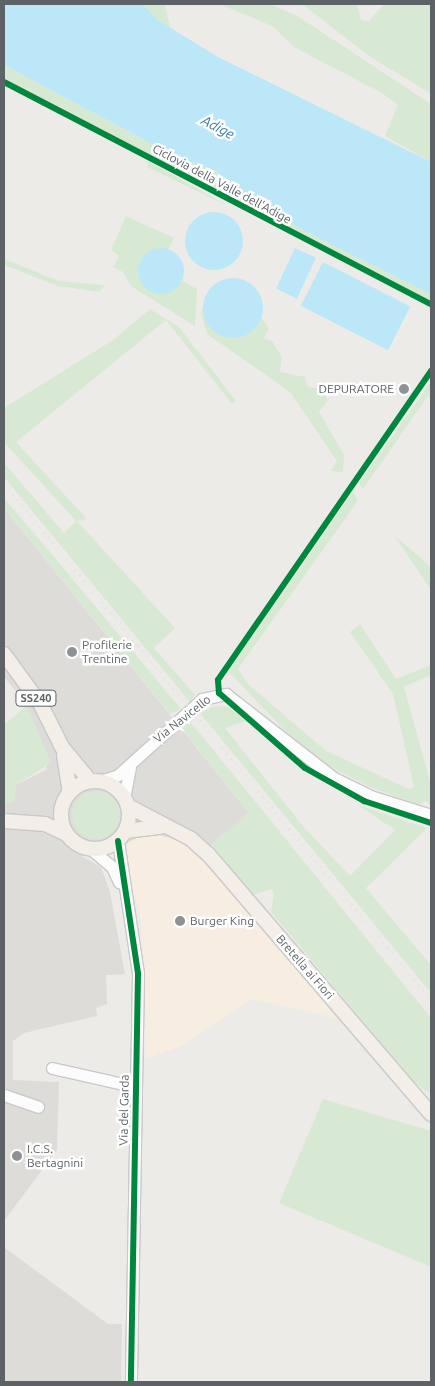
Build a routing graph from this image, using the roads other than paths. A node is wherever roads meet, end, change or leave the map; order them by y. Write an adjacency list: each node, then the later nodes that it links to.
1 (4, 654): 2 (main road, SS240)
2 (62, 747): 4 (main road); 5 (main road)
3 (139, 753): 4 (street, Via Navicello); 6 (street, Via Navicello); 7 (street, Via Navicello)
4 (95, 781): 5 (main road); 6 (main road)
5 (67, 796): 8 (main road); 10 (main road)
6 (126, 802): 9 (main road, Bretella ai Fiori); 11 (main road, Via del Garda)
7 (431, 815)
8 (4, 820): 10 (main road, Via del Garda)
9 (172, 828): 11 (main road); 15 (main road, Bretella ai Fiori)
10 (66, 834): 12 (main road, Via del Garda)
11 (122, 836): 12 (main road); 13 (street, Via del Garda)
12 (92, 850): 13 (street, Via del Garda)
13 (127, 900): 16 (street, Via del Garda)
14 (52, 1068): 16 (street)
15 (407, 1086): 19 (main road); 20 (main road, Bretella ai Fiori)
16 (136, 1087): 21 (street, Via del Garda)
17 (4, 1095): 18 (street)
18 (38, 1107)
19 (431, 1109)
20 (431, 1114)
21 (131, 1382)

